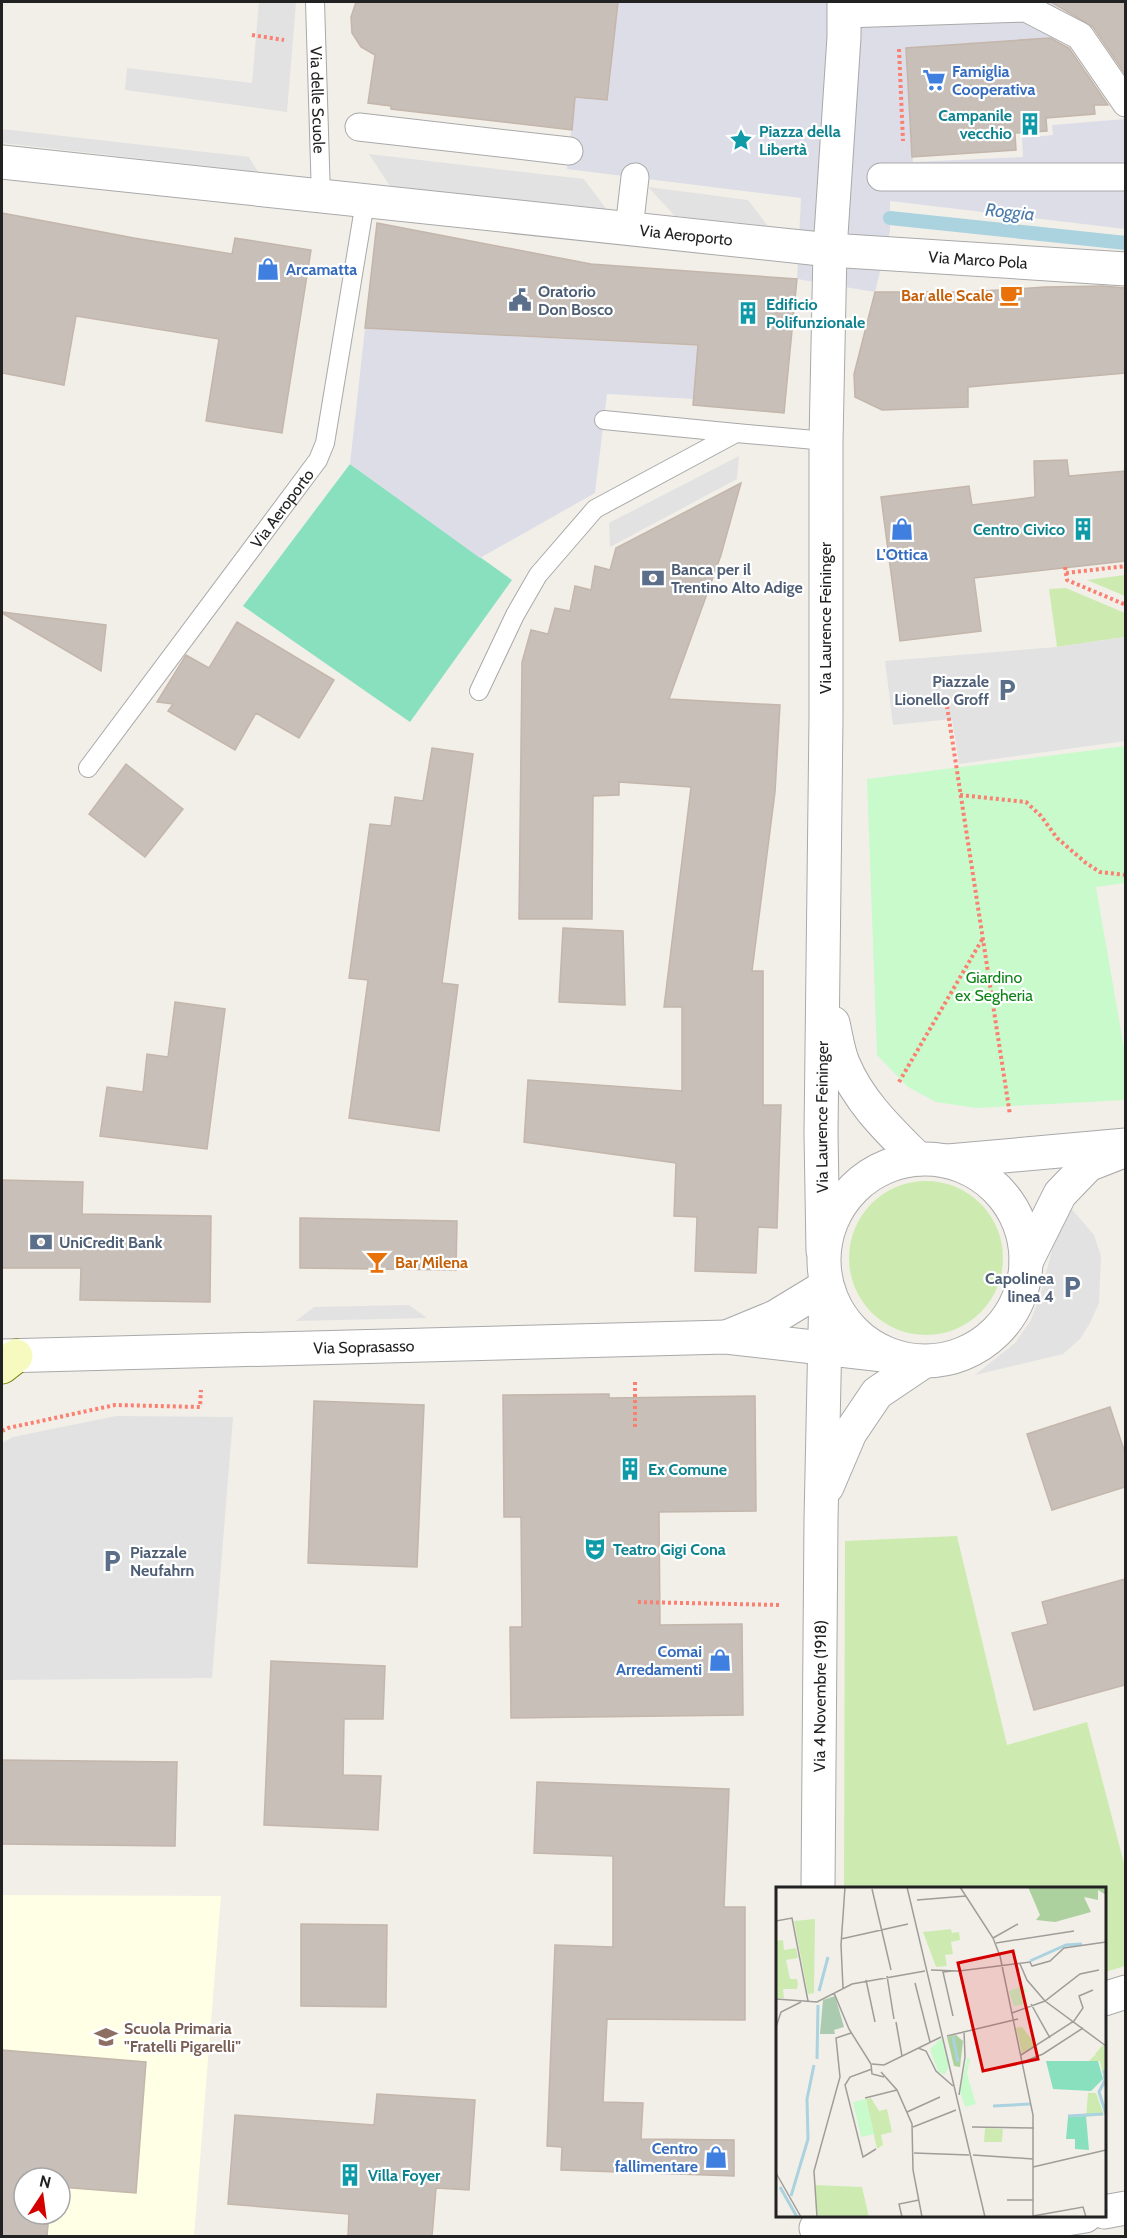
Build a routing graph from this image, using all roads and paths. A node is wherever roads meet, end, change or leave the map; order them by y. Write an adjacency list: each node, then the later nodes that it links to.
1 (315, 2): 15 (lane, Via delle Scuole)
2 (1022, 5): 3 (street); 7 (street)
3 (844, 8): 18 (street)
4 (252, 35): 5 (path)
5 (290, 41)
6 (899, 45): 9 (path)
7 (1125, 103)
8 (358, 127): 10 (street)
9 (903, 142)
10 (569, 151)
11 (2, 162): 15 (street, Via Aeroporto)
12 (635, 177): 17 (street)
13 (881, 177): 14 (street)
14 (1125, 177)
15 (321, 197): 16 (street, Via Aeroporto)
16 (365, 202): 17 (street, Via Aeroporto); 27 (lane, Via Aeroporto)
17 (629, 229): 18 (street, Via Aeroporto)
18 (830, 250): 19 (street, Via Marco Pola); 22 (street, Via Laurence Feininger)
19 (1125, 269)
20 (604, 420): 21 (lane)
21 (736, 433): 22 (lane); 25 (lane)
22 (826, 441): 31 (street, Via Laurence Feininger)
23 (1125, 566): 24 (path)
24 (1125, 605)
25 (479, 691)
26 (947, 706): 28 (path)
27 (88, 768)
28 (960, 795): 29 (path); 30 (path)
29 (1125, 875)
30 (983, 938): 32 (path); 33 (path)
31 (823, 986): 36 (street, Via Laurence Feininger); 37 (street, Via Laurence Feininger)
32 (895, 1090)
33 (1012, 1124)
34 (1125, 1145): 36 (street)
35 (1125, 1150): 38 (street)
36 (931, 1160): 37 (street); 38 (street)
37 (823, 1251): 39 (street)
38 (1026, 1262): 42 (street)
39 (826, 1286): 40 (street, Via Soprasasso); 41 (street, Via 4 Novembre (1918)); 42 (street)
40 (726, 1337): 41 (street, Via Soprasasso); 43 (street, Via Soprasasso)
41 (824, 1349): 42 (street, Via Soprasasso); 48 (street, Via 4 Novembre (1918))
42 (908, 1359): 48 (street, Via 4 Novembre (1918))
43 (6, 1360)
44 (635, 1373): 46 (path)
45 (201, 1384): 47 (path)
46 (635, 1427)
47 (2, 1431)
48 (821, 1503): 50 (street, Via 4 Novembre (1918))
49 (638, 1602): 50 (path)
50 (820, 1605): 51 (street, Via 4 Novembre (1918))
51 (818, 1887)
52 (1125, 1992): 53 (street)
53 (1106, 1998)
54 (1125, 2208): 55 (street)
55 (1106, 2212)
56 (1079, 2217): 57 (street)
57 (816, 2227)

